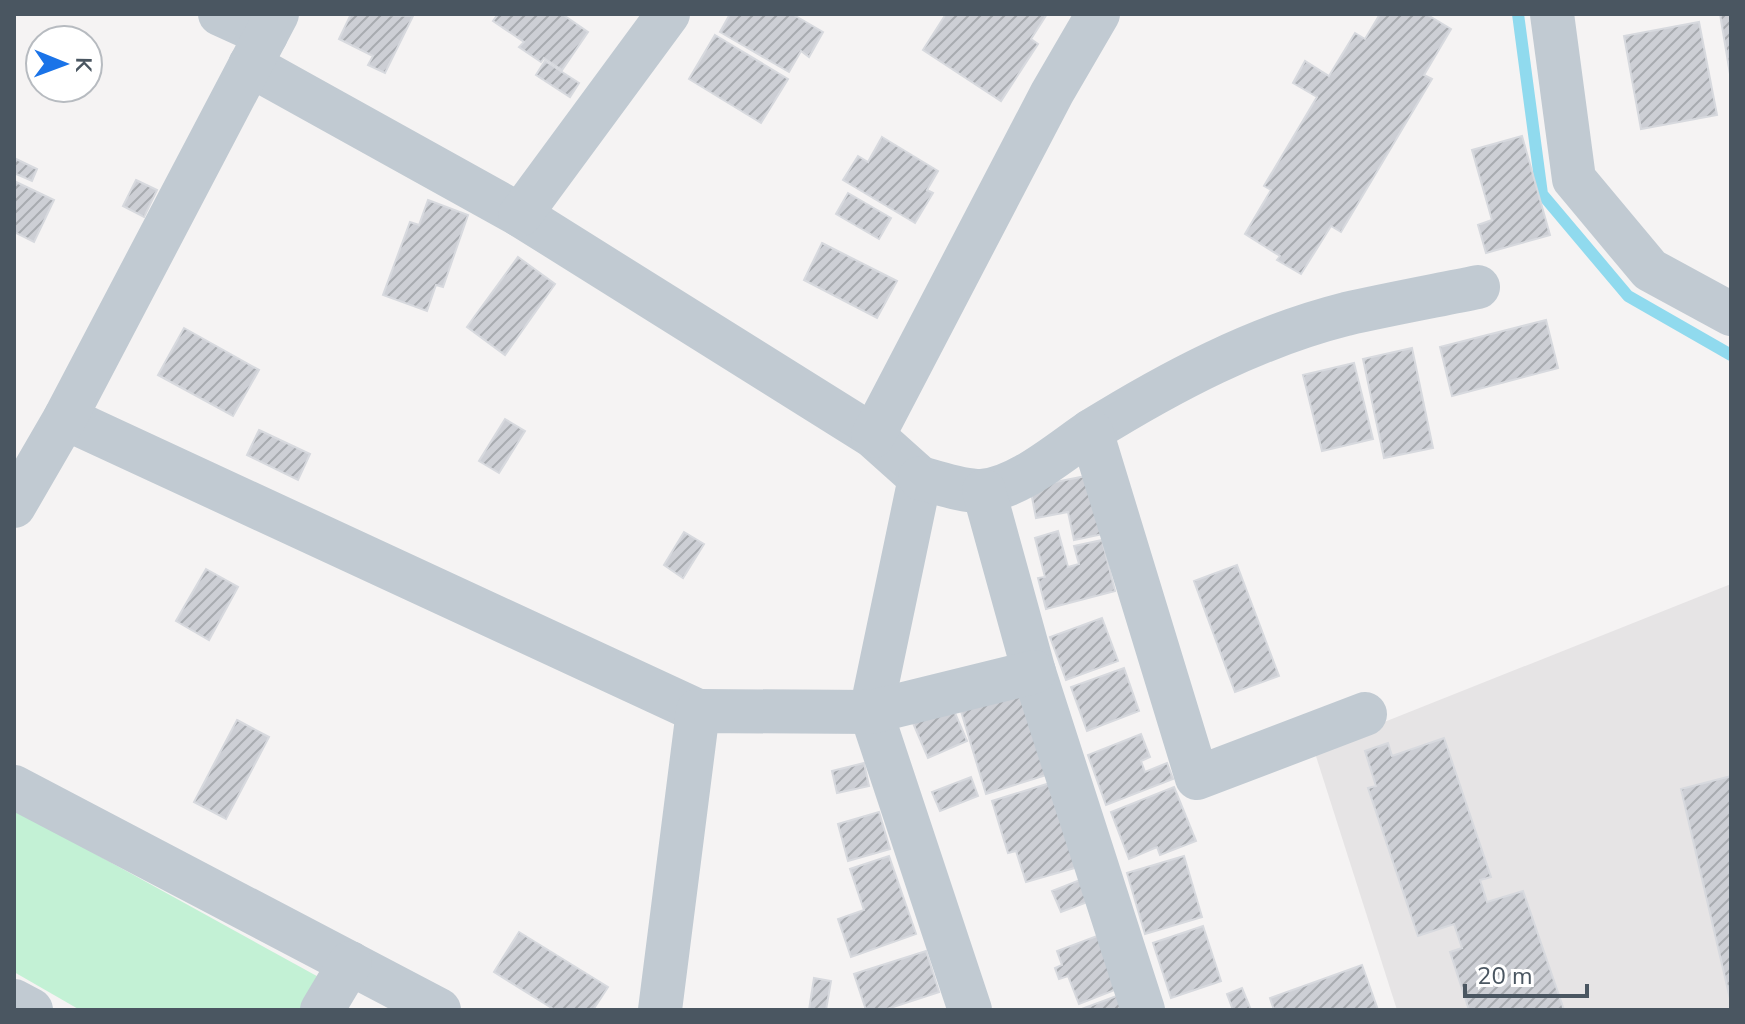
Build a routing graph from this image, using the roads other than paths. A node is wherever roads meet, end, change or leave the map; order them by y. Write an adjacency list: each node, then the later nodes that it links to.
1 (220, 14): 5 (street)
2 (668, 14): 6 (street)
3 (1098, 14): 11 (street)
4 (1561, 16): 8 (street)
5 (265, 38): 6 (street); 9 (street)
6 (520, 215): 11 (street)
7 (1478, 287): 10 (street)
8 (1731, 314)
9 (65, 418): 14 (street); 16 (street)
10 (1091, 431): 13 (street); 18 (street)
11 (873, 436): 12 (street)
12 (920, 478): 13 (street); 17 (street)
13 (984, 491): 15 (street)
14 (14, 506)
15 (1034, 672): 17 (street); 27 (street)
16 (698, 711): 17 (street); 25 (street)
17 (871, 712): 26 (street)
18 (1365, 714)
19 (14, 787): 20 (street)
20 (350, 963): 23 (street); 24 (street)
21 (14, 1001): 22 (street)
22 (31, 1010)
23 (322, 1010)
24 (439, 1010)
25 (660, 1010)
26 (970, 1010)
27 (1143, 1010)

